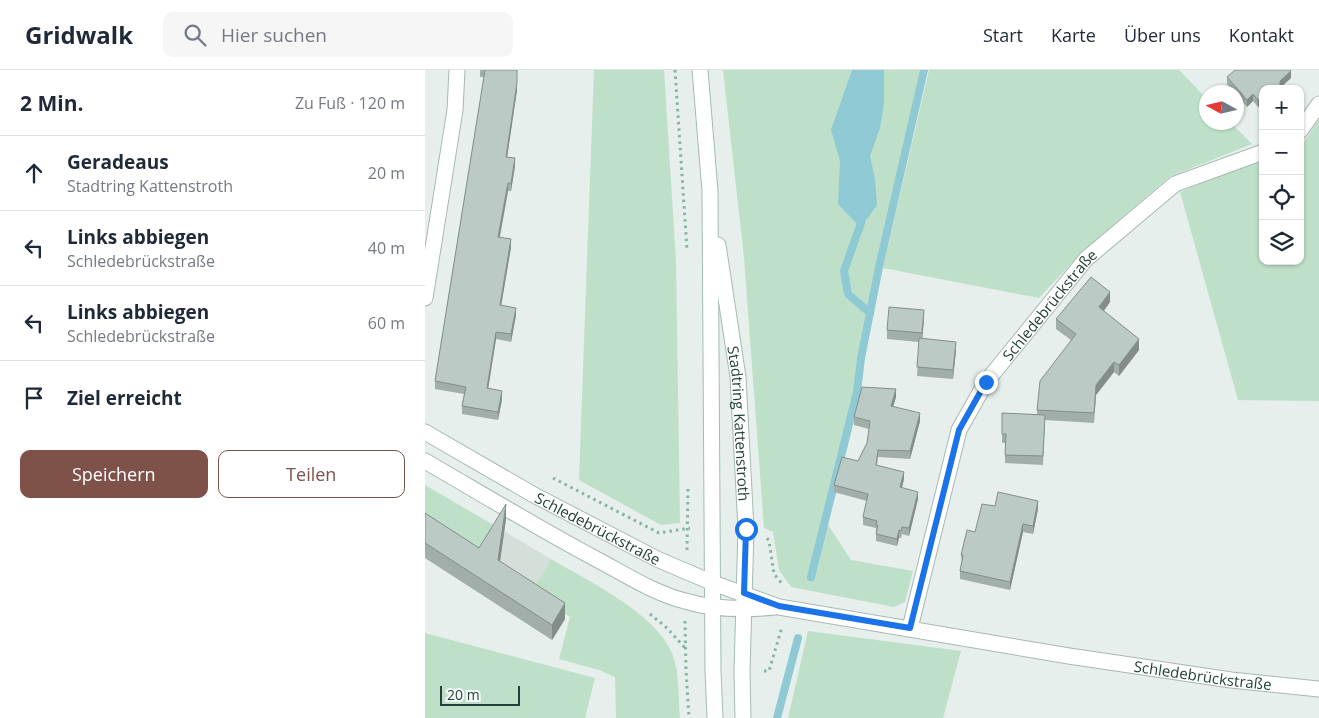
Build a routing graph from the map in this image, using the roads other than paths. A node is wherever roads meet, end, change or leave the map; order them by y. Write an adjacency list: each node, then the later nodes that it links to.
1 (457, 70): 7 (street)
2 (701, 70): 6 (street, Stadtring Kattenstroth)
3 (1319, 104): 4 (street)
4 (1301, 130)
5 (1259, 153): 15 (street, Schledebrückstraße)
6 (710, 191): 10 (street, Stadtring Kattenstroth); 11 (street, Stadtring Kattenstroth)
7 (425, 298)
8 (425, 432): 10 (street, Schledebrückstraße)
9 (425, 461): 13 (street, Schledebrückstraße)
10 (713, 583): 11 (street, Schledebrückstraße); 13 (street, Stadtring Kattenstroth)
11 (744, 593): 12 (street, Schledebrückstraße); 14 (street, Stadtring Kattenstroth)
12 (779, 606): 14 (street, Schledebrückstraße); 15 (street, Schledebrückstraße)
13 (713, 608): 14 (street, Schledebrückstraße); 17 (street, Stadtring Kattenstroth)
14 (744, 610): 18 (street, Stadtring Kattenstroth)
15 (910, 628): 16 (street, Schledebrückstraße)
16 (1319, 689)
17 (715, 718)
18 (743, 718)

